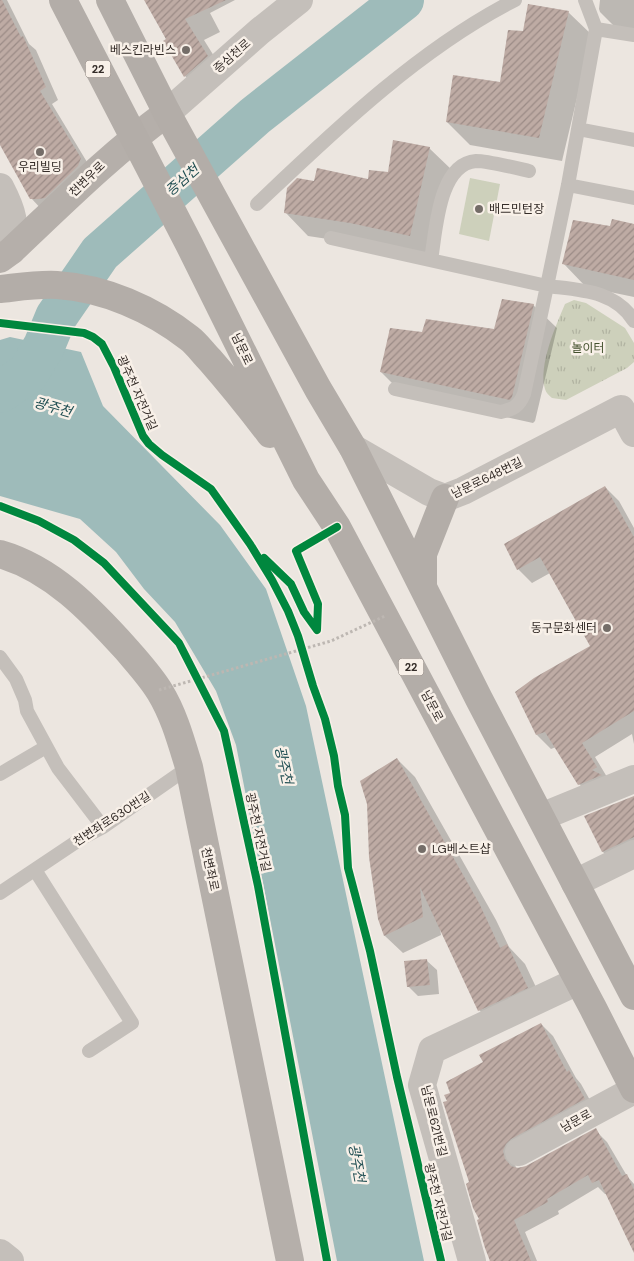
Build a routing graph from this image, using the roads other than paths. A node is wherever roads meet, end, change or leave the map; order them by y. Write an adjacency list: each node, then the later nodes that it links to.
1 (63, 0): 10 (main road, 22)
2 (110, 0): 8 (main road)
3 (299, 0): 8 (street, 증심천로)
4 (515, 0): 16 (lane)
5 (584, 0): 6 (lane)
6 (596, 29): 7 (lane); 9 (lane)
7 (634, 35)
8 (167, 113): 10 (main road, 천변우로); 25 (main road)
9 (578, 129): 11 (lane); 13 (lane)
10 (134, 137): 18 (main road, 천변우로); 26 (main road, 남문로 / 22)
11 (634, 140)
12 (529, 170): 19 (lane)
13 (568, 185): 15 (lane); 20 (lane)
14 (0, 187): 18 (street, 천변우로)
15 (634, 198)
16 (257, 204)
17 (332, 238): 19 (lane)
18 (6, 255)
19 (432, 260): 20 (lane)
20 (547, 286): 22 (lane); 23 (lane)
21 (0, 289): 26 (main road)
22 (634, 321)
23 (395, 389)
24 (628, 421): 27 (street, 남문로648번길)
25 (353, 448): 27 (street, 남문로648번길); 29 (main road)
26 (306, 480): 41 (main road, 남문로 / 22)
27 (445, 498): 29 (main road)
28 (0, 554): 32 (main road, 천변좌로)
29 (423, 587): 35 (main road)
30 (0, 657): 31 (lane)
31 (46, 747): 33 (lane); 36 (lane)
32 (189, 767): 36 (lane, 천변좌로630번길); 48 (main road, 천변좌로)
33 (0, 774)
34 (634, 779): 35 (street)
35 (541, 817): 39 (main road)
36 (103, 827): 38 (lane, 천변좌로630번길)
37 (634, 854): 39 (street)
38 (35, 870): 40 (lane, 천변좌로630번길); 43 (lane)
39 (575, 883): 42 (main road)
40 (0, 893)
41 (578, 981): 44 (main road, 남문로 / 22); 49 (street, 남문로621번길)
42 (634, 996)
43 (89, 1051)
44 (634, 1090): 45 (street, 남문로)
45 (519, 1152)
46 (0, 1253): 47 (street)
47 (10, 1261)
48 (290, 1261)
49 (472, 1261)

